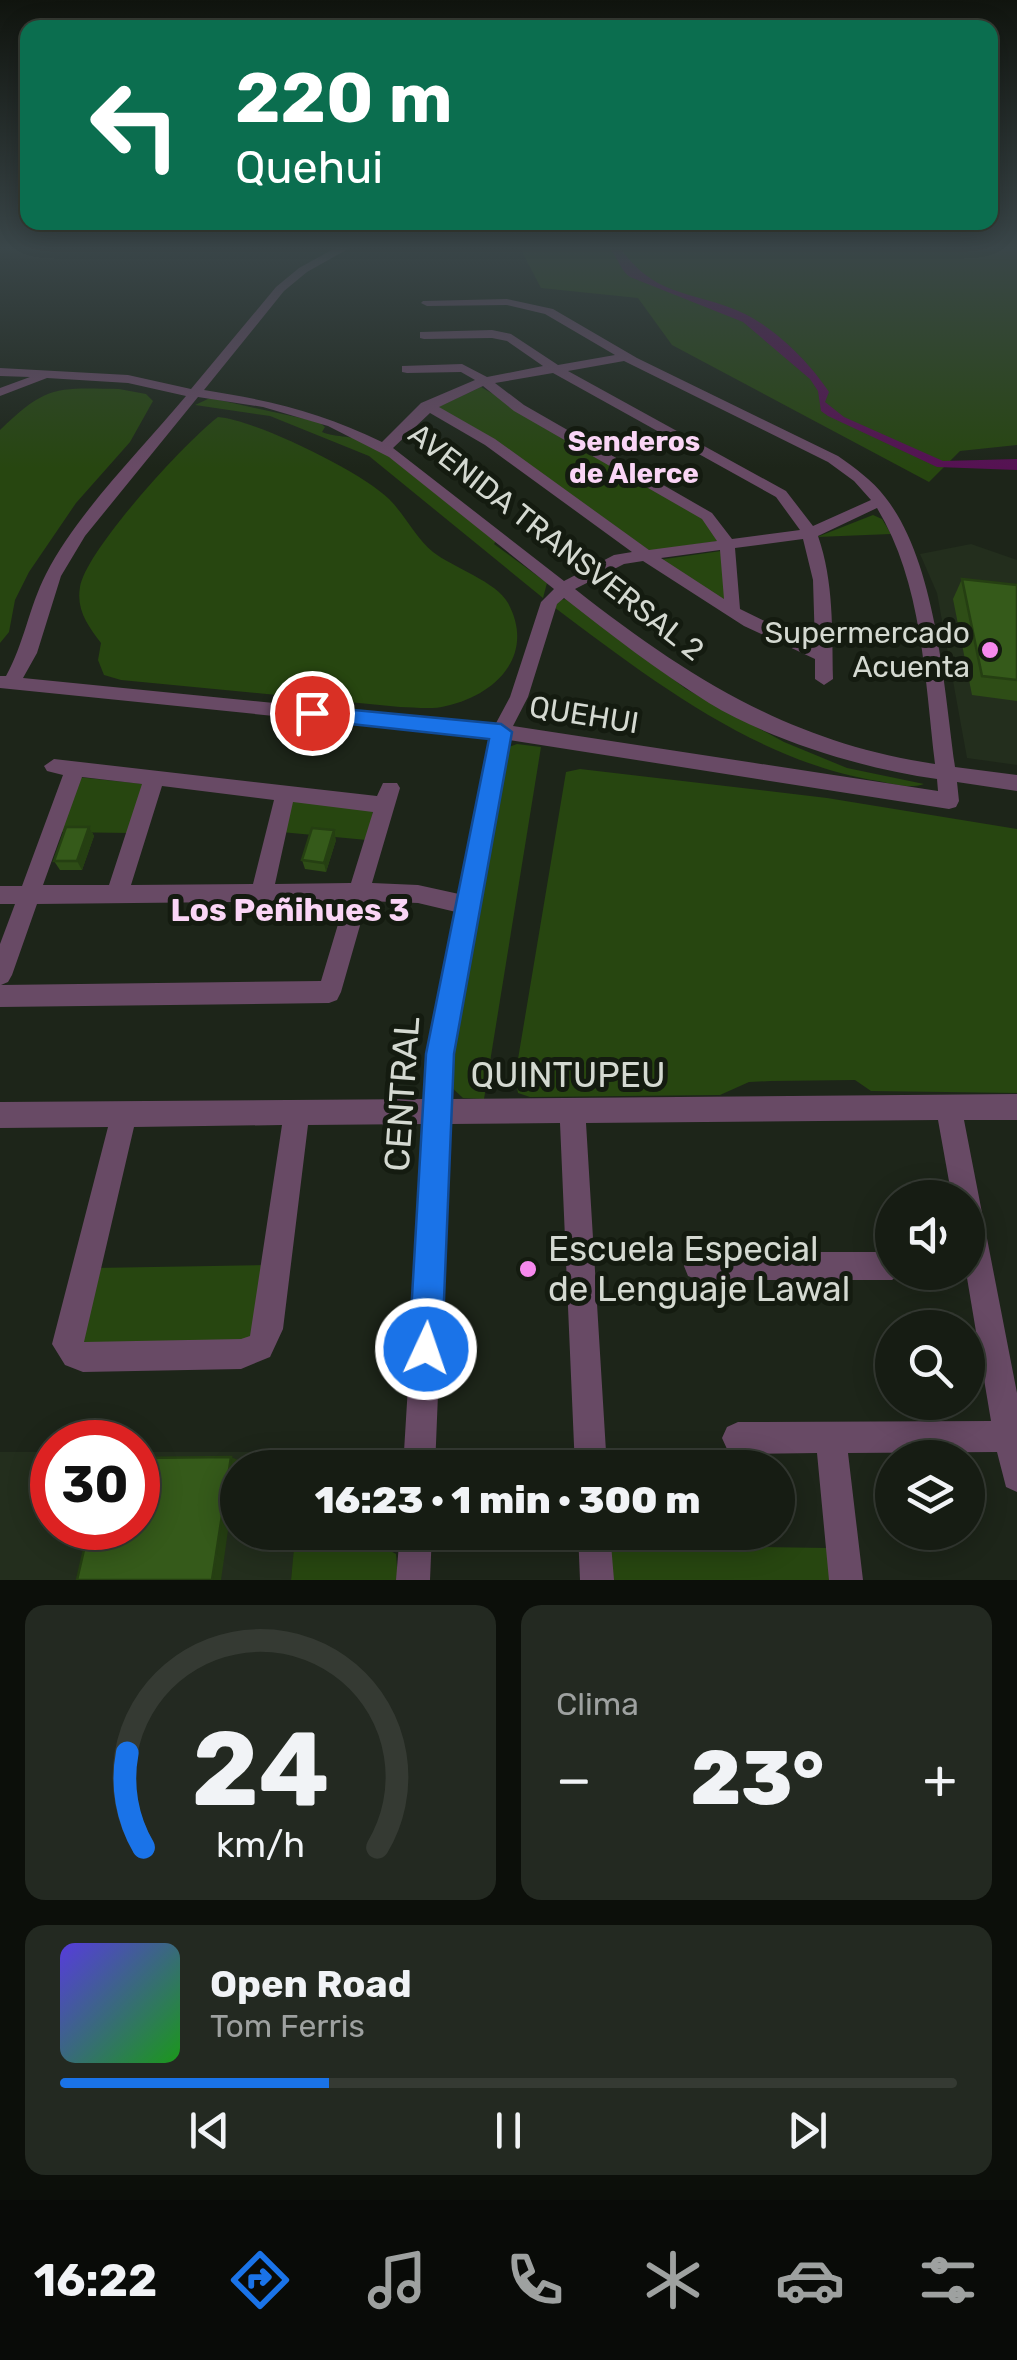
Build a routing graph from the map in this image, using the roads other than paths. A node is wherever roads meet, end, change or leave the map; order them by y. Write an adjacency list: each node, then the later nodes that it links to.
1 (256, 320): 11 (street)
2 (567, 320): 4 (street)
3 (424, 335): 6 (street)
4 (625, 356): 6 (street); 14 (street)
5 (406, 369): 9 (street)
6 (556, 369): 9 (street); 15 (street)
7 (0, 372): 8 (street, AVENIDA TRANSVERSAL 2)
8 (52, 376): 10 (street, AVENIDA TRANSVERSAL 2); 11 (street, AVENIDA TRANSVERSAL 2)
9 (486, 381): 12 (street); 16 (street)
10 (0, 392)
11 (198, 393): 13 (street, AVENIDA TRANSVERSAL 2); 22 (street)
12 (426, 406): 13 (street); 17 (street)
13 (385, 448): 18 (street, AVENIDA TRANSVERSAL 2)
14 (880, 501): 15 (street); 24 (street)
15 (811, 533): 16 (street); 20 (street)
16 (727, 546): 17 (street); 19 (street)
17 (647, 555): 18 (street); 19 (street)
18 (564, 588): 23 (street, CENTRAL); 24 (street, AVENIDA TRANSVERSAL 2)
19 (732, 612): 20 (street)
20 (823, 656): 21 (street)
21 (824, 679)
22 (3, 683): 23 (street, QUEHUI)
23 (501, 732): 24 (street, QUEHUI); 33 (street, CENTRAL)
24 (947, 774): 26 (street, AVENIDA TRANSVERSAL 2)
25 (154, 779): 27 (street); 30 (street); 32 (street)
26 (1017, 783)
27 (285, 794): 28 (street); 29 (street)
28 (358, 892): 29 (street); 33 (street); 35 (street)
29 (262, 893): 30 (street)
30 (118, 894): 32 (street)
31 (0, 895): 32 (street)
32 (28, 895): 34 (street)
33 (467, 904): 39 (street, CENTRAL)
34 (0, 974)
35 (0, 996)
36 (1017, 1107): 37 (street, QUINTUPEU)
37 (949, 1108): 38 (street, QUINTUPEU); 43 (street)
38 (572, 1110): 39 (street, QUINTUPEU); 51 (street)
39 (438, 1111): 40 (street, QUINTUPEU); 50 (street, CENTRAL)
40 (297, 1112): 41 (street, QUINTUPEU); 41 (street)
41 (124, 1114): 42 (street, QUINTUPEU)
42 (0, 1115)
43 (963, 1180)
44 (698, 1266): 45 (street)
45 (875, 1266)
46 (978, 1290): 47 (street)
47 (1010, 1436): 49 (street); 52 (street)
48 (738, 1438): 49 (street)
49 (831, 1438): 57 (street)
50 (420, 1450)
51 (590, 1450)
52 (1017, 1476)
53 (415, 1550): 55 (street)
54 (595, 1550): 56 (street)
55 (413, 1580)
56 (597, 1580)
57 (846, 1580)

